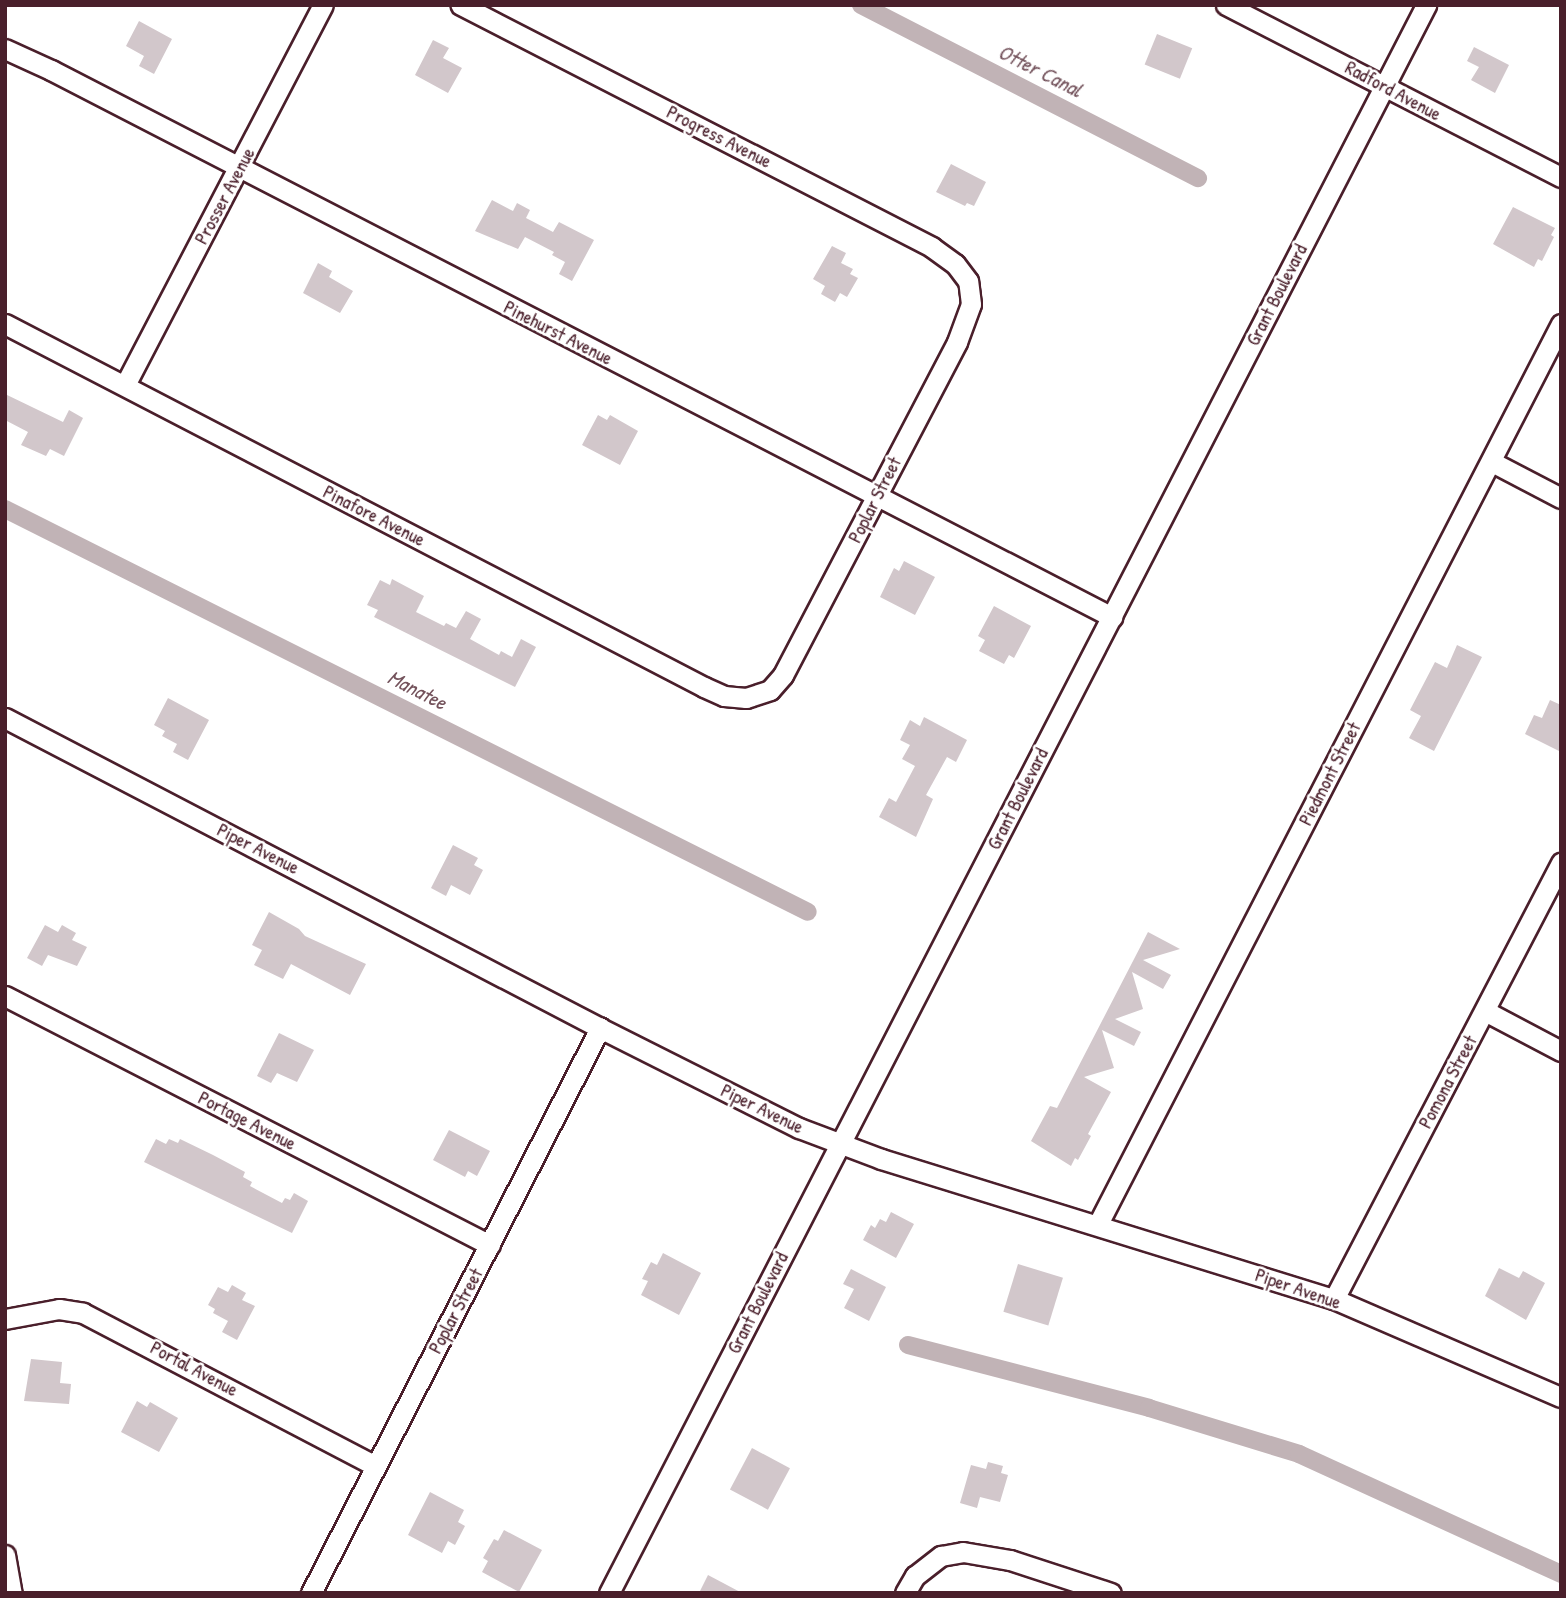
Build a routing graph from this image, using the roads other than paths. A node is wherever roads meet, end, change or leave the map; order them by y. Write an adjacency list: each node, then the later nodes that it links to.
1 (323, 5): 7 (street, Prosser Avenue)
2 (461, 5): 9 (street, Progress Avenue)
3 (1226, 5): 6 (street, Radford Avenue)
4 (1426, 5): 6 (street, Grant Boulevard)
5 (5, 50): 7 (street, Pinehurst Avenue)
6 (1385, 87): 8 (street, Radford Avenue); 16 (street, Grant Boulevard)
7 (240, 169): 12 (street, Prosser Avenue); 14 (street, Pinehurst Avenue)
8 (1561, 177)
9 (968, 281): 14 (street, Poplar Street)
10 (5, 324): 12 (street, Pinafore Avenue)
11 (1561, 324): 13 (street, Piedmont Street)
12 (125, 385): 17 (street, Pinafore Avenue)
13 (1492, 462): 15 (street); 25 (street, Piedmont Street)
14 (877, 497): 16 (street, Pinehurst Avenue); 17 (street, Poplar Street)
15 (1561, 498)
16 (1111, 617): 24 (street, Grant Boulevard)
17 (746, 698)
18 (5, 718): 22 (street, Piper Avenue)
19 (1561, 863): 21 (street, Pomona Street)
20 (5, 996): 26 (street, Portage Avenue)
21 (1485, 1011): 23 (street); 27 (street, Pomona Street)
22 (600, 1028): 24 (street, Piper Avenue); 26 (street, Poplar Street)
23 (1561, 1051)
24 (839, 1144): 25 (street, Piper Avenue); 34 (street, Grant Boulevard)
25 (1098, 1224): 27 (street, Piper Avenue)
26 (490, 1245): 30 (street, Poplar Street)
27 (1334, 1299): 29 (street, Piper Avenue)
28 (5, 1319): 30 (street, Portal Avenue)
29 (1561, 1397)
30 (374, 1465): 33 (street, Poplar Street)
31 (5, 1555): 32 (street)
32 (12, 1593)
33 (311, 1593)
34 (609, 1593)
35 (905, 1593): 36 (street)
36 (1111, 1593)

